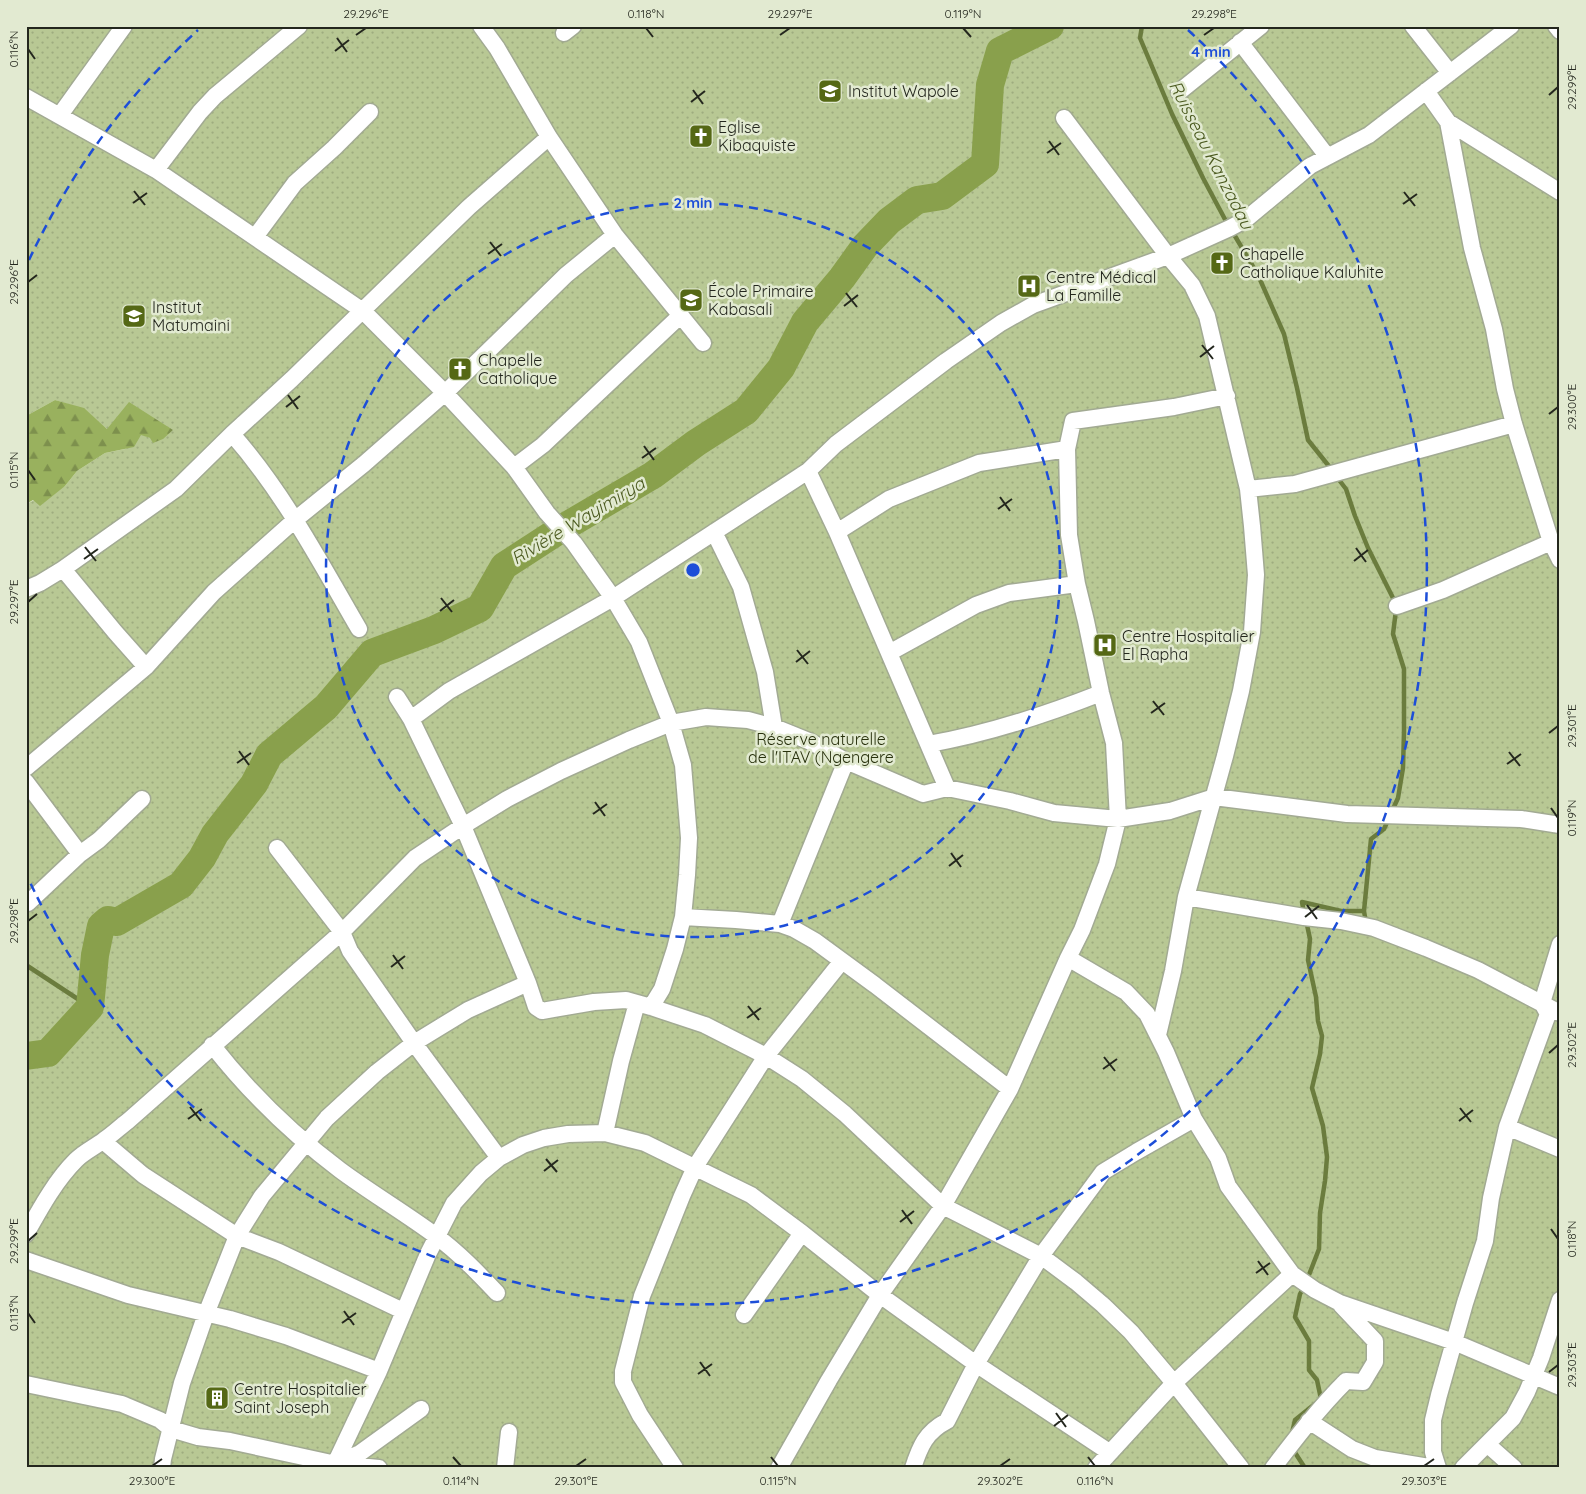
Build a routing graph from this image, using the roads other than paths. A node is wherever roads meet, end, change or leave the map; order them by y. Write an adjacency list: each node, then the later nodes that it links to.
1 (124, 26): 15 (street)
2 (299, 26): 20 (street)
3 (481, 26): 18 (street)
4 (1261, 26): 9 (street)
5 (1413, 26): 10 (street)
6 (1511, 26): 10 (street)
7 (1556, 26): 8 (street)
8 (1560, 31)
9 (1240, 42): 12 (street); 19 (street)
10 (1450, 73): 11 (street)
11 (1426, 91): 17 (street); 19 (street)
12 (1179, 92)
13 (26, 97): 15 (street)
14 (370, 112): 23 (street)
15 (60, 115): 20 (street)
16 (1064, 118): 24 (street)
17 (1448, 122): 21 (street); 30 (street)
18 (550, 137): 22 (street); 25 (street)
19 (1327, 156): 24 (street)
20 (156, 170): 23 (street)
21 (1560, 192)
22 (615, 235): 26 (street); 28 (street)
23 (255, 237): 25 (street)
24 (1168, 256): 29 (street); 34 (street)
25 (362, 311): 28 (street); 31 (street)
26 (681, 315): 27 (street); 33 (street)
27 (703, 343)
28 (445, 393): 33 (street); 36 (street)
29 (1227, 396): 32 (street); 35 (street)
30 (1514, 424): 35 (street); 39 (street)
31 (232, 434): 36 (street); 41 (street)
32 (1067, 449): 38 (street); 42 (street)
33 (514, 467): 44 (street)
34 (808, 471): 37 (street); 38 (street)
35 (1248, 489): 59 (street)
36 (296, 520): 46 (street); 48 (street)
37 (714, 532): 44 (street); 53 (street)
38 (836, 532): 47 (street)
39 (1551, 542): 40 (street); 45 (street)
40 (1560, 560)
41 (63, 569): 43 (street); 48 (street)
42 (1076, 584): 47 (street); 49 (street)
43 (26, 589)
44 (613, 598): 51 (street); 52 (street)
45 (1397, 606)
46 (359, 629)
47 (890, 652): 54 (street)
48 (146, 667): 56 (street)
49 (1101, 693): 54 (street); 61 (street)
50 (397, 697): 51 (street)
51 (411, 719): 63 (street)
52 (671, 723): 53 (street); 63 (street); 68 (street)
53 (774, 727): 55 (street)
54 (928, 744): 58 (street)
55 (846, 761): 58 (street); 69 (street)
56 (26, 768)
57 (26, 782): 65 (street)
58 (947, 788): 61 (street)
59 (1214, 797): 61 (street); 62 (street); 66 (street)
60 (142, 799): 65 (street)
61 (1118, 819): 72 (street)
62 (1560, 825)
63 (462, 826): 70 (street); 74 (street)
64 (277, 848): 70 (street)
65 (80, 854): 67 (street)
66 (1186, 897): 75 (street); 78 (street)
67 (28, 903)
68 (683, 917): 69 (street); 76 (street)
69 (780, 924): 73 (street)
70 (342, 932): 79 (street); 80 (street)
71 (1560, 944): 75 (street)
72 (1068, 958): 78 (street); 82 (street)
73 (842, 961): 81 (street); 82 (street)
74 (528, 983): 76 (street); 79 (street)
75 (1542, 1003): 77 (street); 84 (street)
76 (644, 1005): 81 (street); 85 (street)
77 (1560, 1013)
78 (1158, 1035): 83 (street)
79 (414, 1043): 87 (street); 89 (street)
80 (212, 1046): 86 (street); 87 (street)
81 (766, 1056): 90 (street); 91 (street)
82 (1010, 1089): 91 (street)
83 (1194, 1119): 96 (street); 98 (street)
84 (1506, 1127): 88 (street); 106 (street)
85 (605, 1133): 89 (street); 90 (street)
86 (103, 1141): 93 (street); 94 (street)
87 (306, 1142): 94 (street); 95 (street)
88 (1560, 1148)
89 (499, 1158): 95 (street)
90 (695, 1167): 92 (street); 124 (street)
91 (943, 1206): 96 (street); 100 (street)
92 (802, 1233): 100 (street); 105 (street)
93 (26, 1234)
94 (237, 1236): 103 (street); 104 (street)
95 (436, 1236): 99 (street); 103 (street)
96 (1040, 1256): 107 (street); 110 (street)
97 (26, 1260): 104 (street)
98 (1292, 1274): 102 (street); 110 (street)
99 (497, 1293)
100 (880, 1295): 107 (street); 120 (street)
101 (1560, 1300): 109 (street)
102 (1340, 1303): 106 (street); 114 (street)
103 (403, 1311): 108 (street)
104 (206, 1314): 108 (street); 115 (street)
105 (744, 1315)
106 (1454, 1342): 109 (street); 129 (street)
107 (976, 1364): 118 (street); 125 (street)
108 (379, 1371): 119 (street)
109 (1534, 1377): 112 (street); 117 (street)
110 (1174, 1383): 118 (street); 127 (street)
111 (26, 1384): 115 (street)
112 (1560, 1387)
113 (421, 1409): 119 (street)
114 (1309, 1421): 128 (street); 129 (street)
115 (171, 1429): 119 (street); 121 (street)
116 (509, 1432): 123 (street)
117 (1487, 1444): 130 (street); 131 (street)
118 (1109, 1452): 126 (street)
119 (335, 1466): 122 (street)
120 (781, 1467)
121 (162, 1468)
122 (379, 1468)
123 (505, 1468)
124 (675, 1468)
125 (913, 1468)
126 (1096, 1468)
127 (1242, 1468)
128 (1273, 1468)
129 (1436, 1468)
130 (1463, 1468)
131 (1514, 1468)

